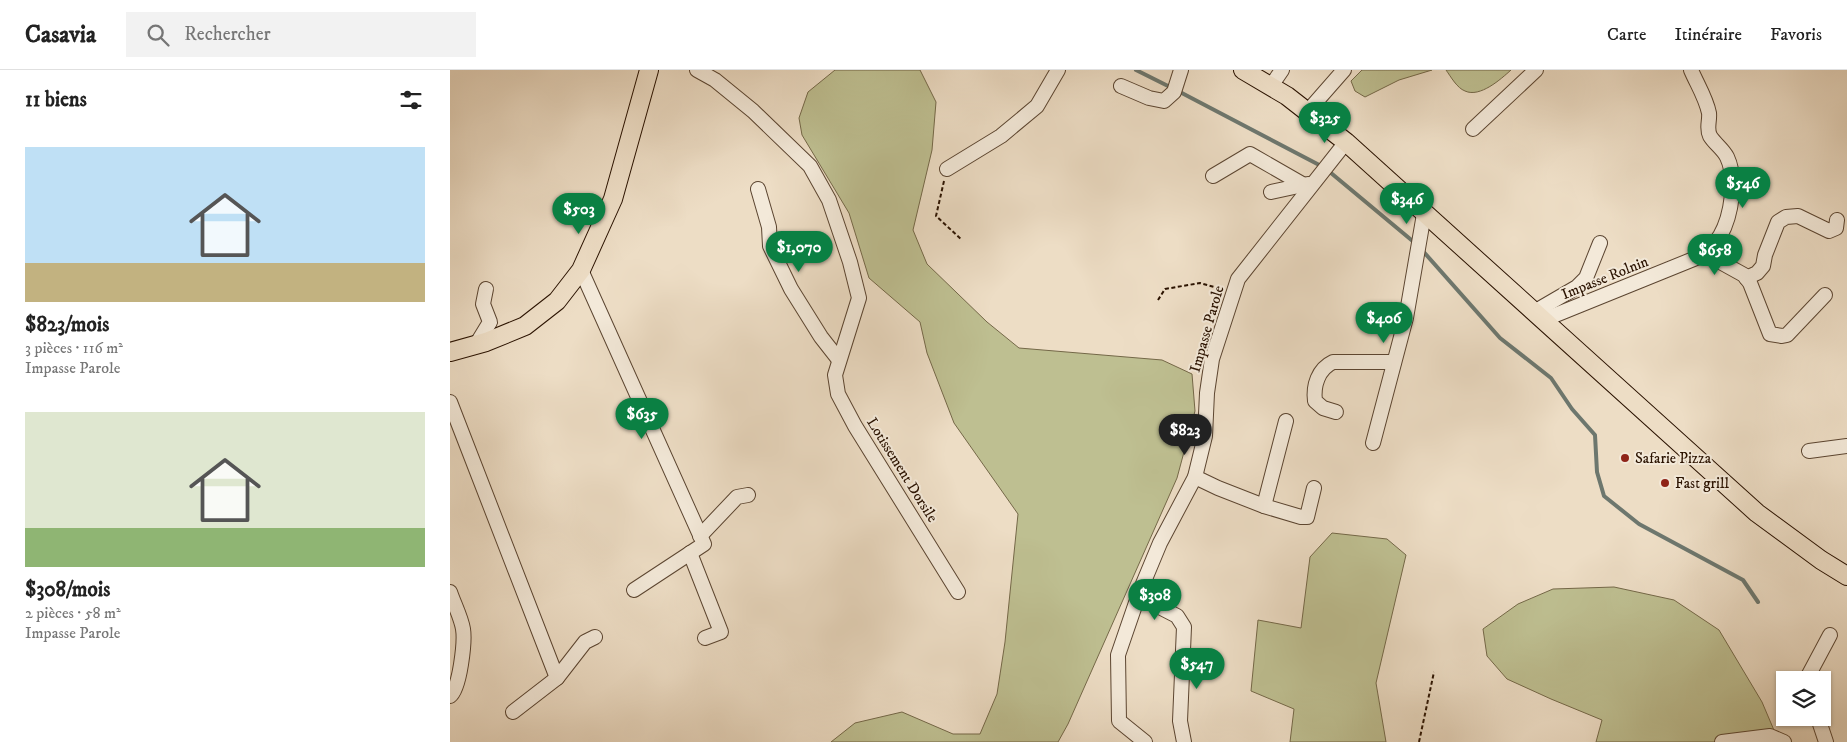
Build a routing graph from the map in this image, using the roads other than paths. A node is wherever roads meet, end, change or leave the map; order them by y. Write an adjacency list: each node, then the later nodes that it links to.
1 (649, 70): 24 (main road)
2 (697, 70): 31 (street, Lotissement Dorsile)
3 (1058, 70): 15 (street)
4 (1180, 70): 10 (street)
5 (1243, 70): 11 (main road)
6 (1282, 70): 11 (street)
7 (1344, 70): 12 (street)
8 (1536, 70): 13 (street)
9 (1691, 70): 23 (street)
10 (1121, 86)
11 (1271, 86): 12 (main road)
12 (1308, 111): 14 (main road)
13 (1473, 129)
14 (1346, 142): 17 (street, Impasse Parole); 20 (main road)
15 (947, 169)
16 (1212, 176): 17 (street)
17 (1309, 184): 19 (street); 39 (street, Impasse Parole)
18 (758, 189): 31 (street)
19 (1271, 192)
20 (1424, 214): 28 (main road); 32 (street)
21 (1837, 220): 25 (street)
22 (1600, 243): 28 (street)
23 (1706, 254): 25 (street); 28 (street, Impasse Rolnin)
24 (581, 270): 29 (main road); 43 (street)
25 (1746, 278): 27 (street)
26 (486, 290): 29 (street)
27 (1825, 295)
28 (1539, 316): 45 (main road)
29 (476, 345): 30 (main road)
30 (450, 352)
31 (839, 360): 48 (street, Lotissement Dorsile)
32 (1394, 362): 34 (street); 36 (street)
33 (450, 402): 54 (street)
34 (1336, 412)
35 (1286, 421): 42 (street)
36 (1373, 442)
37 (1847, 446): 38 (street)
38 (1809, 451)
39 (1195, 477): 42 (street); 49 (street, Impasse Parole)
40 (1314, 488): 42 (street)
41 (748, 496): 43 (street)
42 (1264, 506)
43 (700, 536): 44 (street)
44 (690, 554): 46 (street); 52 (street)
45 (1847, 576)
46 (634, 590)
47 (450, 592): 55 (street)
48 (958, 592)
49 (1138, 596): 58 (street, Impasse Parole); 59 (street)
50 (1830, 635): 53 (street)
51 (595, 637): 54 (street)
52 (705, 638)
53 (1811, 671)
54 (557, 678): 56 (street)
55 (450, 696)
56 (513, 712)
57 (1821, 726): 62 (street)
58 (1146, 742)
59 (1184, 742)
60 (1722, 742): 61 (street)
61 (1784, 742)
62 (1826, 742)

